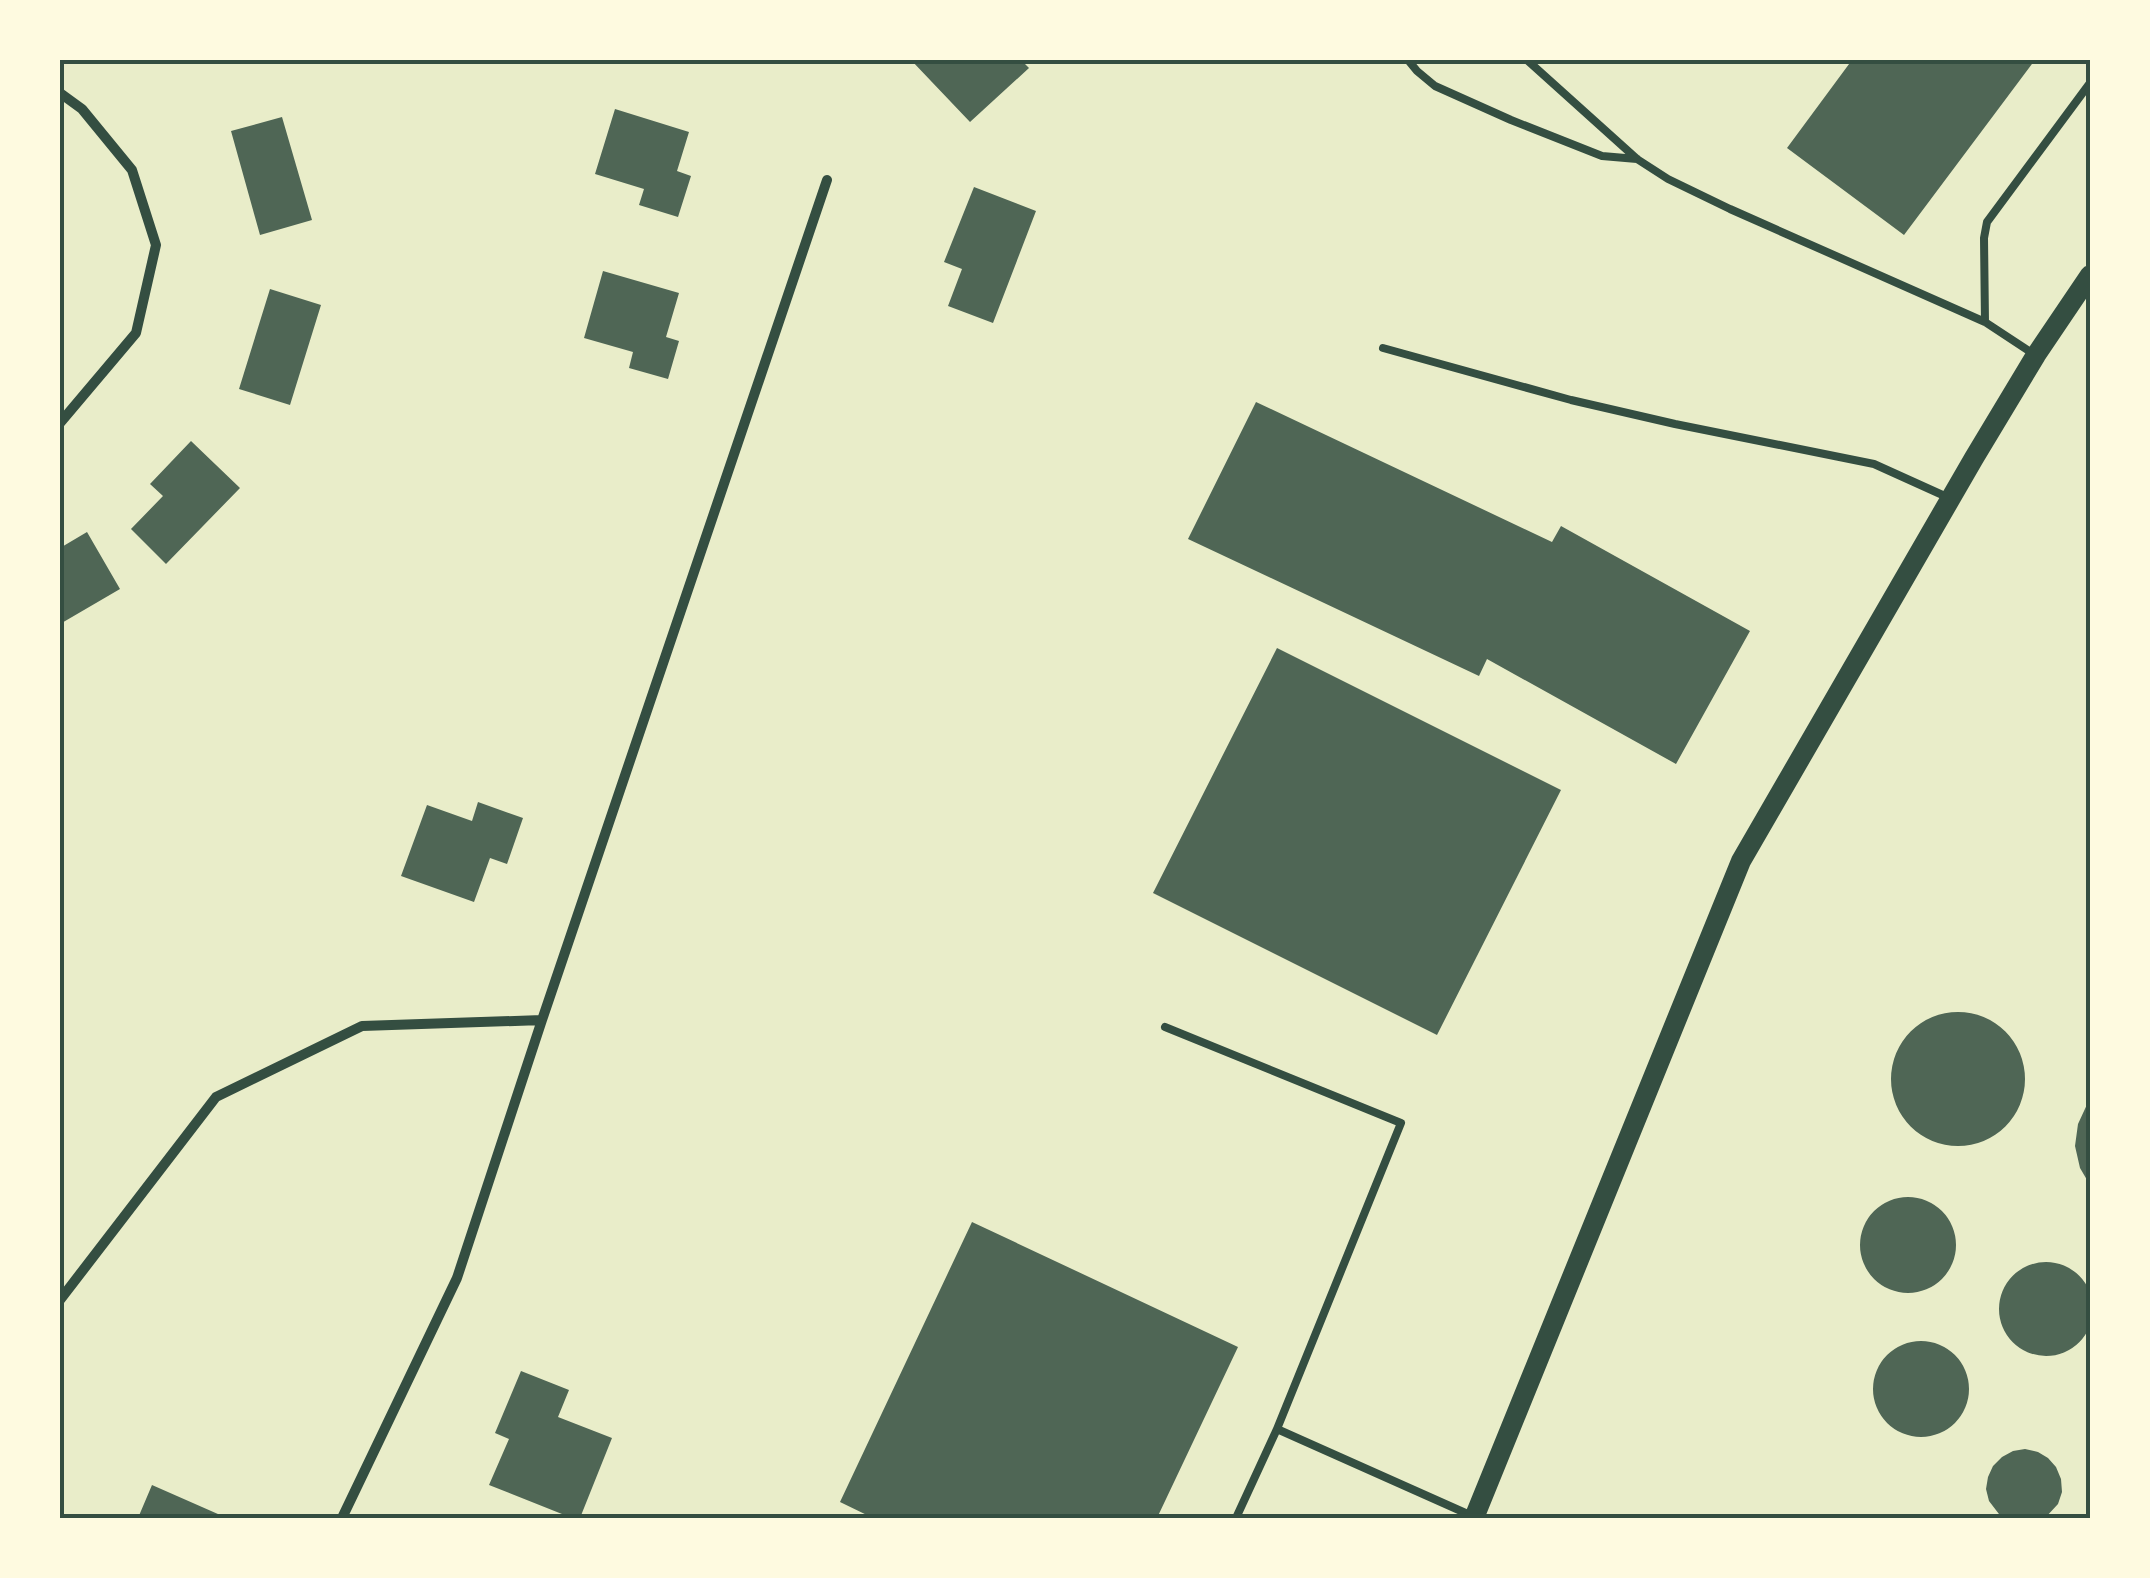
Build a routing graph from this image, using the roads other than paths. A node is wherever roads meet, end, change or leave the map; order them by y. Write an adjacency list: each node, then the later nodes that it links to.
1 (1408, 60): 5 (lane)
2 (1527, 60): 5 (lane)
3 (2090, 83): 8 (lane)
4 (60, 92): 11 (street)
5 (1638, 159): 8 (lane)
6 (827, 180): 13 (street)
7 (2090, 274): 10 (main road)
8 (1985, 322): 10 (lane)
9 (1382, 348): 12 (lane)
10 (2036, 355): 12 (main road)
11 (60, 423)
12 (1951, 499): 19 (main road)
13 (542, 1020): 15 (street); 17 (street)
14 (1165, 1027): 16 (lane)
15 (60, 1300)
16 (1278, 1429): 18 (lane); 19 (lane)
17 (342, 1518)
18 (1236, 1518)
19 (1475, 1518)

